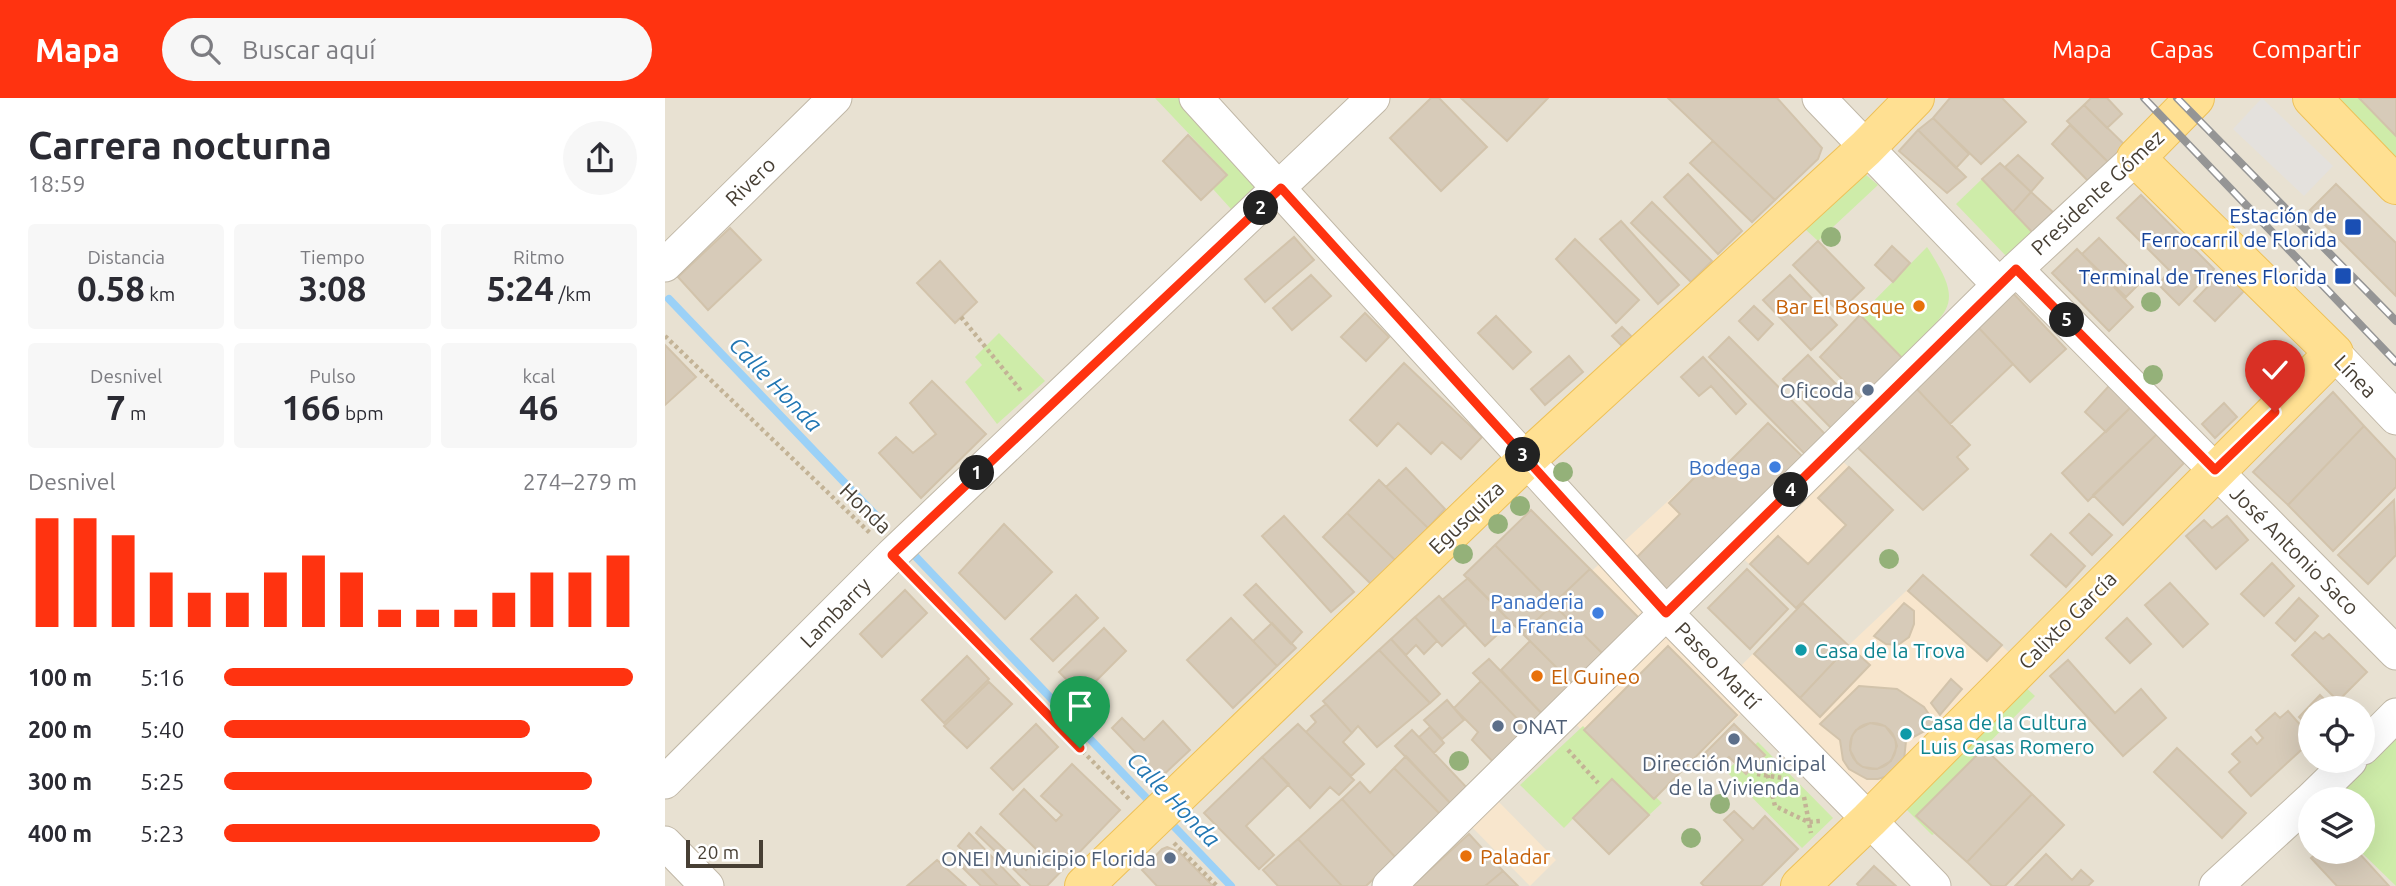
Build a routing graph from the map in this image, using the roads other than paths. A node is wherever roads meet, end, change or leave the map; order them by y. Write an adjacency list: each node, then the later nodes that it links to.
1 (835, 98): 12 (street, Rivero)
2 (1196, 98): 11 (street, Paseo Martí)
3 (1373, 98): 11 (street, Lambarry)
4 (1819, 98): 8 (street, José Antonio Saco)
5 (1915, 98): 8 (main road, Egusquiza)
6 (2195, 98): 9 (main road, Presidente Gómez)
7 (2312, 98): 10 (main road)
8 (1866, 148): 13 (street, José Antonio Saco); 16 (main road, Egusquiza)
9 (2136, 158): 13 (street, Presidente Gómez); 14 (main road, Línea)
10 (2396, 185)
11 (1281, 188): 16 (street, Paseo Martí); 23 (street, Lambarry)
12 (665, 265)
13 (2007, 277): 17 (street, José Antonio Saco); 18 (street, Presidente Gómez)
14 (2334, 353): 15 (street, Línea); 17 (main road, Calixto García)
15 (2396, 418)
16 (1527, 459): 18 (street, Paseo Martí); 30 (main road, Egusquiza)
17 (2215, 470): 19 (street, José Antonio Saco); 26 (main road, Calixto García)
18 (1666, 613): 26 (street, Paseo Martí); 31 (street, Presidente Gómez)
19 (2396, 653)
20 (2396, 715): 21 (street)
21 (2375, 736)
22 (2338, 773): 24 (street)
23 (665, 782)
24 (2323, 787)
25 (2298, 811): 33 (street)
26 (1869, 820): 28 (main road, Calixto García); 32 (street, Paseo Martí)
27 (665, 843): 29 (street)
28 (1809, 877)
29 (707, 886)
30 (1084, 886)
31 (1389, 886)
32 (1934, 886)
33 (2216, 886)

